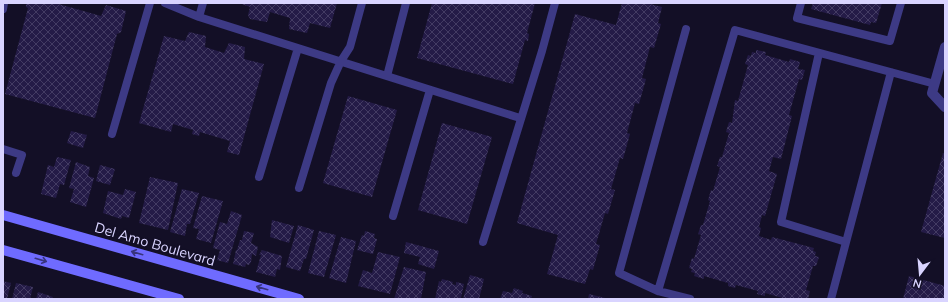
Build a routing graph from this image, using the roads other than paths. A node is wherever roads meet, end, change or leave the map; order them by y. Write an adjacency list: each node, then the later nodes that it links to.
1 (4, 3): 10 (lane)
2 (150, 3): 23 (lane)
3 (165, 3): 11 (lane)
4 (203, 3): 11 (lane)
5 (362, 3): 16 (lane)
6 (406, 3): 18 (lane)
7 (554, 3): 22 (lane)
8 (801, 3): 9 (lane)
9 (901, 3)
10 (3, 8)
11 (199, 17): 14 (lane)
12 (686, 29): 33 (lane)
13 (945, 47): 19 (street)
14 (298, 48): 16 (lane); 26 (lane)
15 (819, 53): 17 (lane); 31 (lane); 33 (lane)
16 (341, 62): 18 (lane); 27 (lane)
17 (891, 72): 19 (lane); 31 (lane)
18 (387, 76): 20 (lane)
19 (933, 88): 21 (street)
20 (430, 90): 22 (lane); 29 (lane)
21 (945, 107)
22 (520, 118): 30 (lane)
23 (112, 134)
24 (3, 149): 25 (lane)
25 (16, 173)
26 (259, 177)
27 (298, 188)
28 (3, 215): 35 (main road, Del Amo Boulevard, one-way to 28)
29 (393, 216)
30 (483, 242)
31 (846, 242): 37 (lane)
32 (3, 250): 34 (main road, one-way to 34)
33 (658, 291): 36 (lane)
34 (179, 299)
35 (299, 299)
36 (690, 299)
37 (831, 299)

